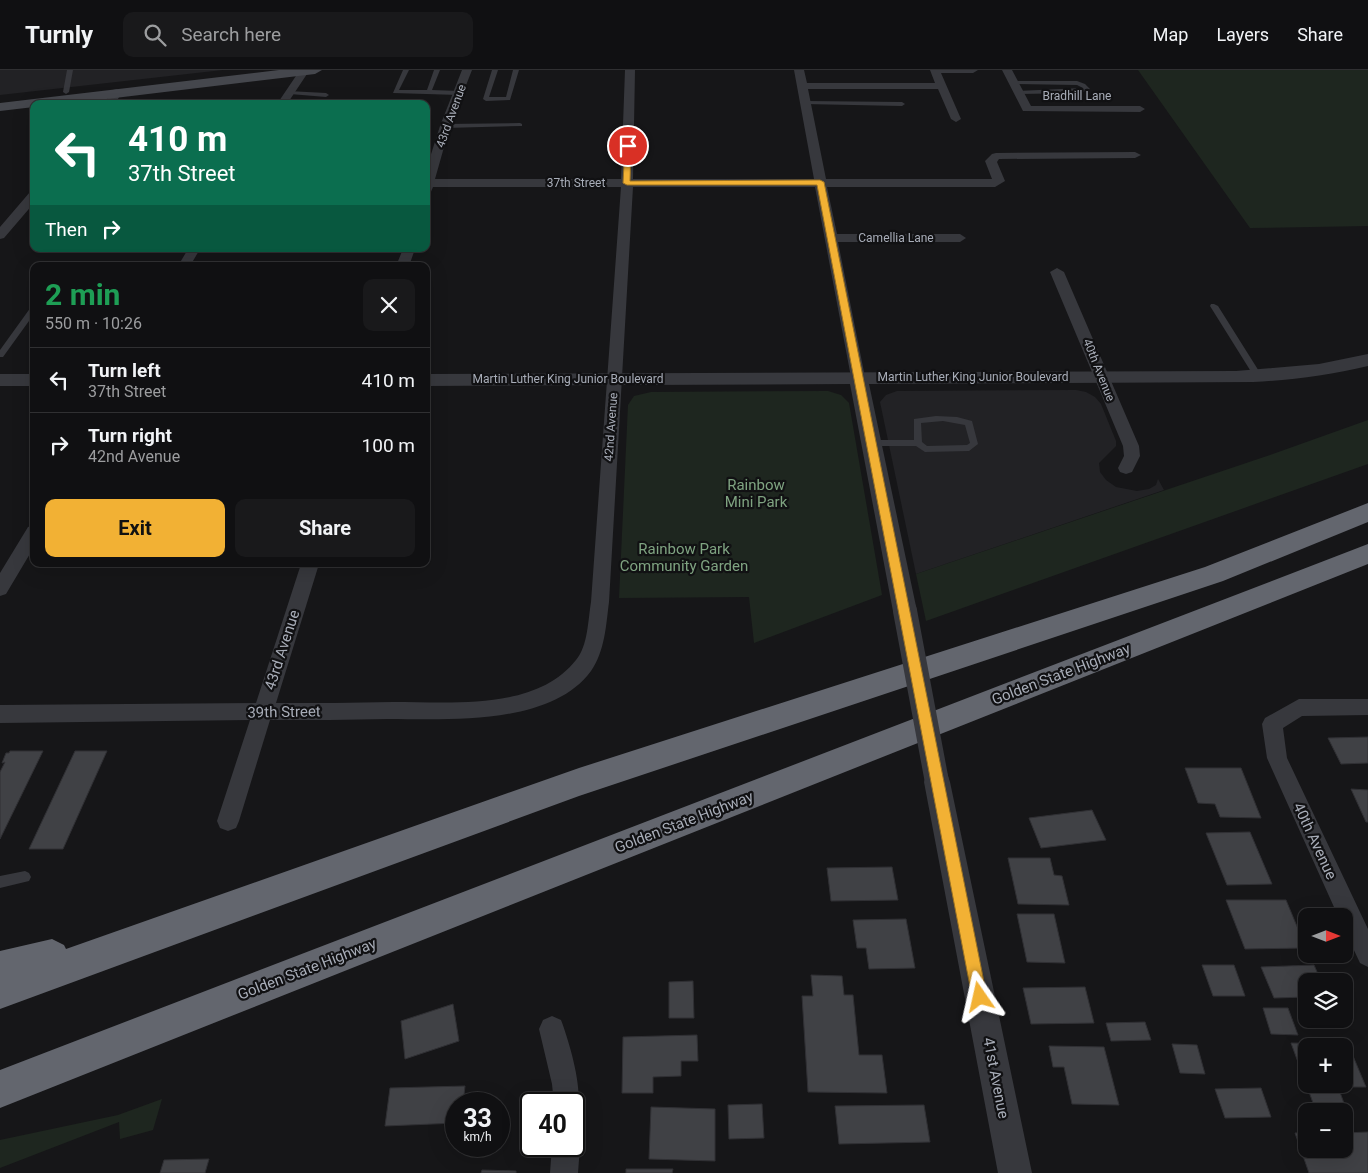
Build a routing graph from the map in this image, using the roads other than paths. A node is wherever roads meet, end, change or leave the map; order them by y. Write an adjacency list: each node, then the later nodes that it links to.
1 (70, 70): 19 (lane)
2 (256, 70): 19 (main road)
3 (406, 70): 21 (lane)
4 (436, 70): 21 (lane)
5 (467, 70): 22 (street, 43rd Avenue)
6 (495, 70): 7 (lane)
7 (516, 70)
8 (630, 70): 38 (street, 42nd Avenue)
9 (799, 70): 16 (street, 41st Avenue)
10 (935, 70): 17 (street)
11 (940, 70): 12 (street)
12 (973, 70)
13 (1007, 70): 18 (street, Bradhill Lane)
14 (310, 71): 15 (main road); 20 (street)
15 (191, 84): 19 (main road); 24 (main road)
16 (802, 86): 17 (street); 29 (street, 41st Avenue)
17 (942, 86): 32 (street)
18 (1016, 88): 18 (lane); 31 (street, Bradhill Lane)
19 (66, 92): 28 (main road)
20 (290, 92): 23 (lane); 26 (street)
21 (429, 92): 22 (lane)
22 (459, 93): 34 (street, 43rd Avenue)
23 (326, 95)
24 (114, 98): 25 (main road)
25 (68, 100)
26 (285, 100)
27 (30, 102): 28 (main road)
28 (0, 103)
29 (806, 103): 30 (lane); 37 (street, 41st Avenue)
30 (902, 104)
31 (1140, 109)
32 (956, 119)
33 (520, 125): 34 (lane)
34 (445, 126): 36 (street, 43rd Avenue)
35 (1135, 155): 37 (street, 37th Street)
36 (430, 176)
37 (820, 182): 38 (street, 37th Street); 42 (street, 41st Avenue)
38 (627, 183): 39 (street, 37th Street); 52 (street, 42nd Avenue)
39 (430, 186)
40 (30, 200): 41 (street)
41 (0, 235)
42 (831, 238): 43 (street, Camellia Lane); 51 (street, 41st Avenue)
43 (960, 238)
44 (1057, 272): 49 (street, 40th Avenue)
45 (1214, 306): 50 (lane)
46 (30, 314): 47 (lane)
47 (0, 354)
48 (1368, 360): 50 (street, Martin Luther King Junior Boulevard)
49 (1102, 376): 50 (street, Martin Luther King Junior Boulevard); 51 (street, Martin Luther King Junior Boulevard); 58 (street, 40th Avenue)
50 (1258, 376)
51 (858, 377): 52 (street, Martin Luther King Junior Boulevard); 56 (street, 41st Avenue)
52 (614, 378): 55 (street, Martin Luther King Junior Boulevard); 64 (street, 42nd Avenue)
53 (0, 380): 54 (street)
54 (30, 380)
55 (430, 380)
56 (872, 443): 57 (lane); 80 (street, 41st Avenue, bridge)
57 (918, 443): 57 (lane)
58 (1126, 468)
59 (1368, 512): 71 (highway)
60 (30, 538): 63 (street)
61 (1366, 556): 76 (highway, Golden State Highway)
62 (309, 567): 66 (street, 43rd Avenue)
63 (0, 589)
64 (564, 684): 66 (street, 39th Street)
65 (1368, 707): 72 (street, 40th Avenue)
66 (262, 712): 67 (street, 39th Street); 68 (street, 43rd Avenue)
67 (0, 714)
68 (228, 822)
69 (25, 877): 70 (lane)
70 (0, 882)
71 (170, 930): 73 (highway); 74 (highway)
72 (1368, 955)
73 (0, 969)
74 (0, 992)
75 (552, 1029): 77 (street)
76 (0, 1089)
77 (566, 1092)
78 (565, 1157): 79 (street)
79 (564, 1173)
80 (1015, 1173)

